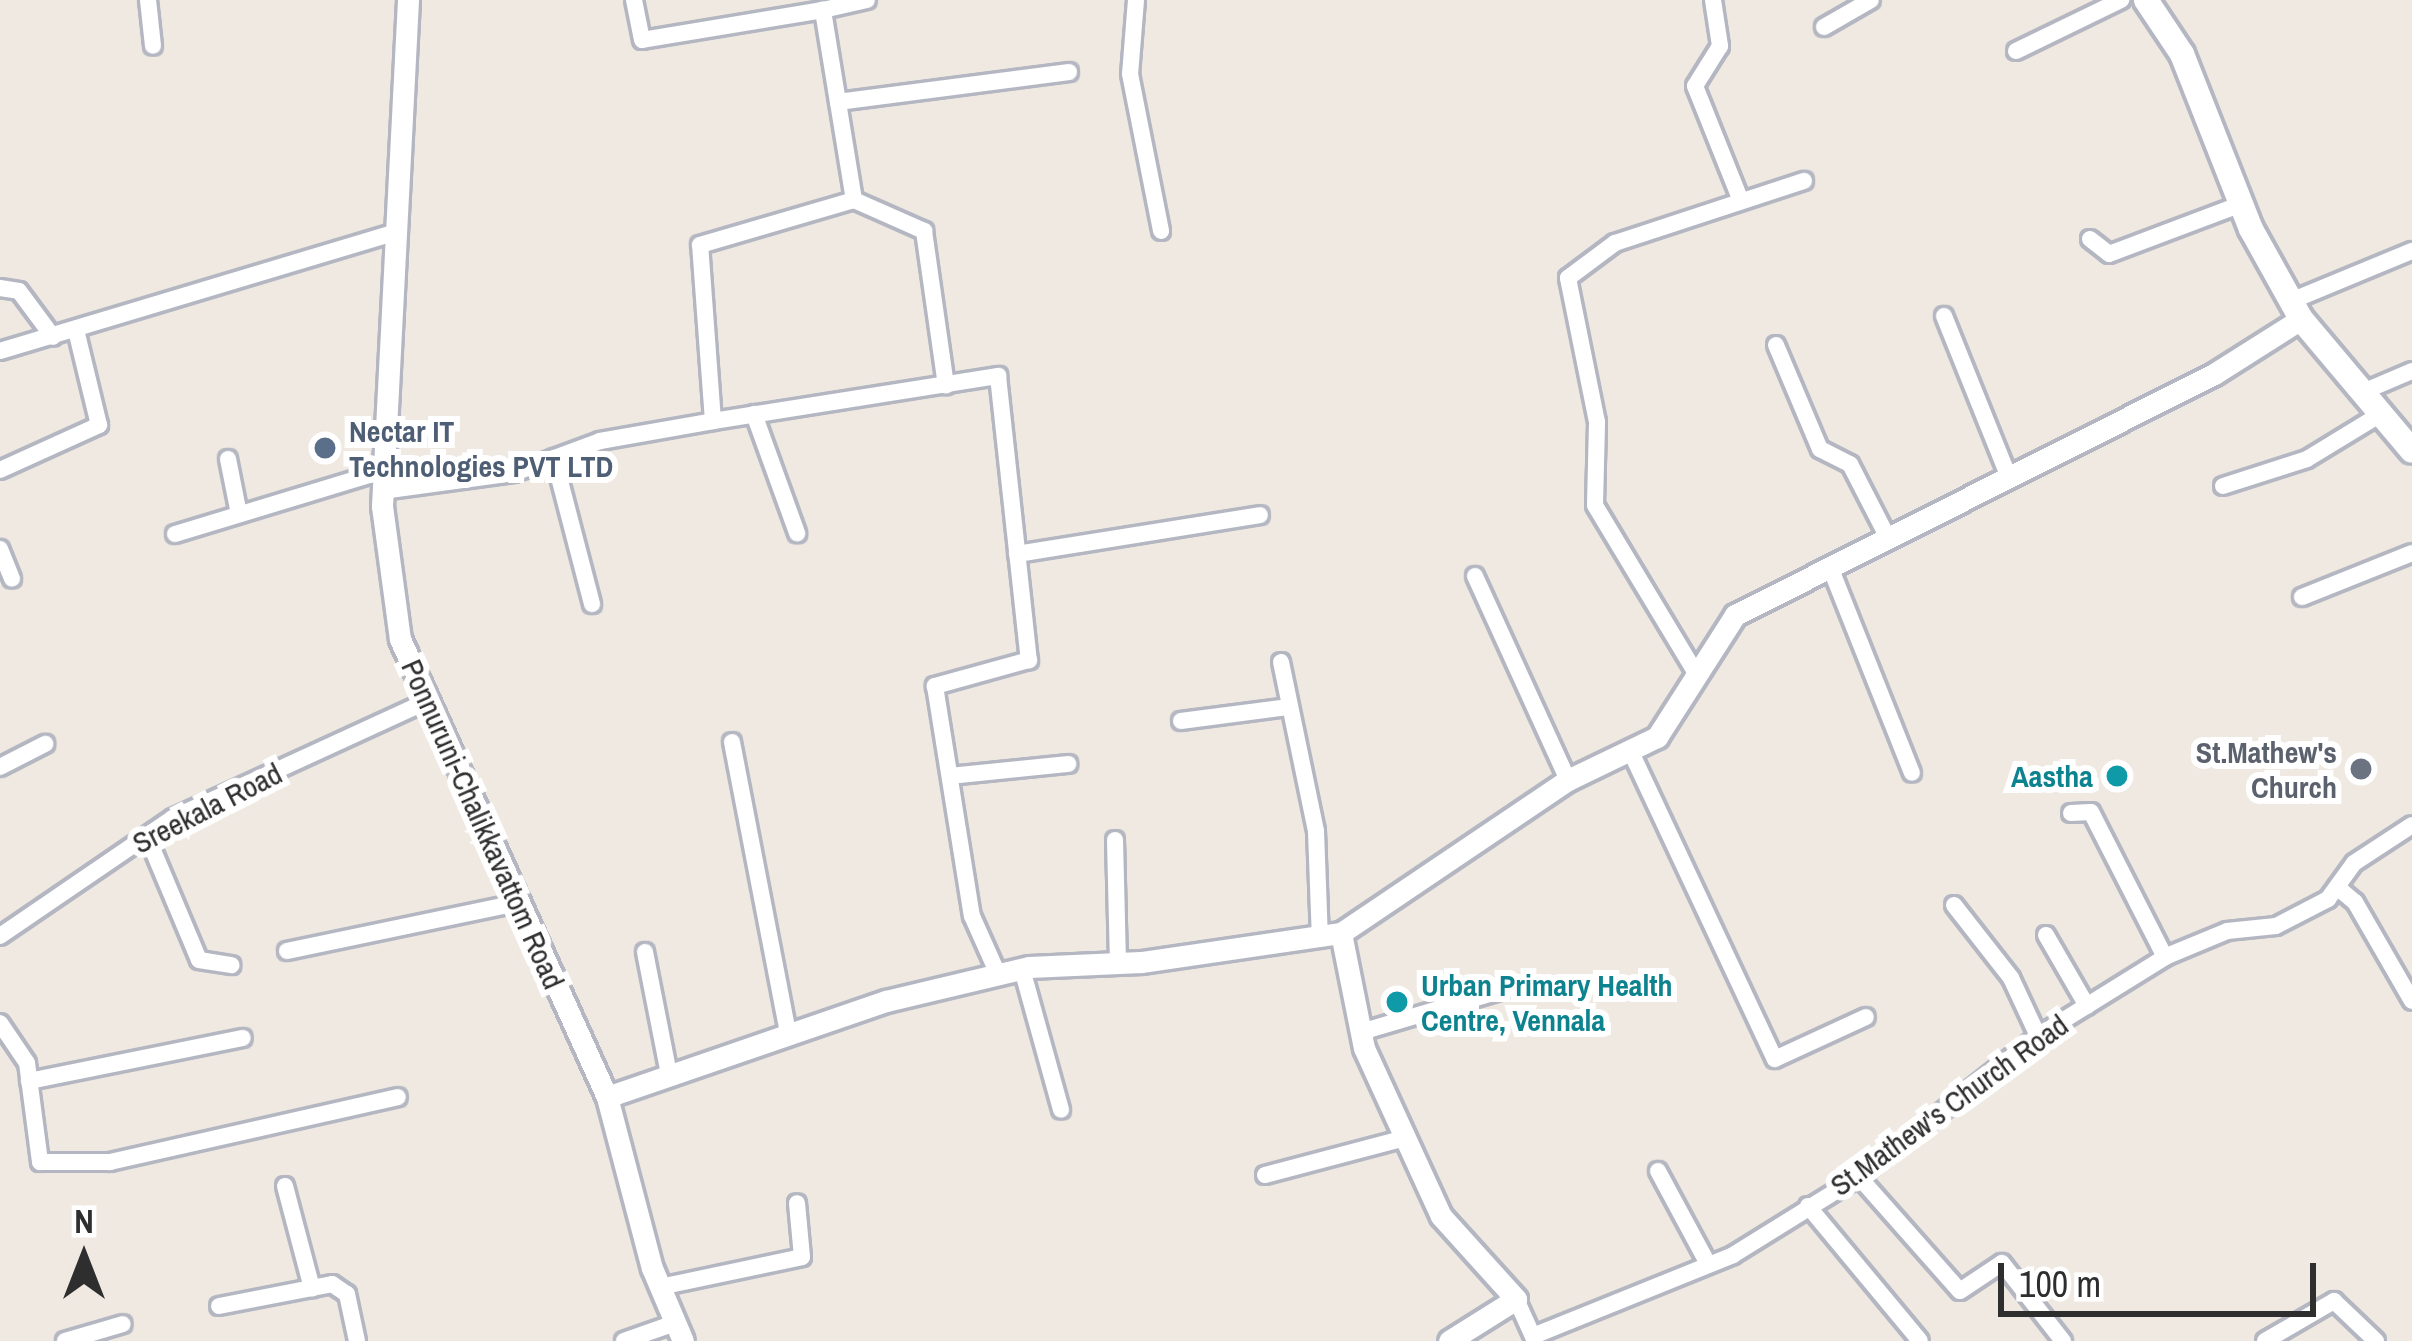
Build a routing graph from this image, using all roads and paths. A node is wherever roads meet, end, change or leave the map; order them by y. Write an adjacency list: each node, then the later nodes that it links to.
1 (148, 0): 12 (street)
2 (407, 0): 21 (street, Ponnuruni-Chalikkavattom Road)
3 (634, 0): 10 (street)
4 (867, 0): 10 (street)
5 (1136, 0): 20 (street)
6 (1713, 0): 18 (street)
7 (1870, 0): 11 (street)
8 (2121, 0): 13 (street)
9 (2146, 0): 19 (main road)
10 (823, 10): 15 (street)
11 (1824, 27)
12 (153, 46)
13 (2017, 51)
14 (1069, 73): 15 (street)
15 (838, 102): 17 (street)
16 (1804, 182): 18 (street)
17 (854, 200): 32 (street); 36 (street)
18 (1741, 201): 58 (street)
19 (2241, 204): 22 (street); 25 (main road)
20 (1161, 231)
21 (391, 234): 27 (street); 42 (street, Ponnuruni-Chalikkavattom Road)
22 (2090, 239)
23 (2412, 251): 25 (street)
24 (0, 289): 28 (street)
25 (2296, 310): 33 (main road); 41 (street)
26 (1944, 316): 41 (street)
27 (76, 330): 28 (street); 40 (street)
28 (53, 337): 30 (street)
29 (1776, 345): 48 (street)
30 (0, 351)
31 (2412, 371): 33 (street)
32 (946, 385): 35 (street); 51 (street)
33 (2365, 391): 34 (main road)
34 (2384, 412): 37 (main road); 43 (street)
35 (754, 414): 36 (street); 46 (street)
36 (712, 421): 38 (street)
37 (2412, 451)
38 (554, 458): 42 (street); 56 (street)
39 (228, 459): 44 (street)
40 (0, 470)
41 (2008, 475): 48 (street)
42 (382, 481): 44 (street); 59 (street, Ponnuruni-Chalikkavattom Road)
43 (2223, 486)
44 (238, 514): 47 (street)
45 (1260, 515): 51 (street)
46 (797, 533)
47 (175, 534)
48 (1889, 540): 52 (street)
49 (0, 549): 54 (street)
50 (2412, 553): 55 (street)
51 (1017, 554): 68 (street)
52 (1832, 572): 58 (street); 67 (street)
53 (1475, 576): 69 (street)
54 (12, 579)
55 (2302, 596)
56 (592, 604)
57 (1281, 662): 60 (street)
58 (1696, 675): 64 (street)
59 (427, 701): 72 (street, Sreekala Road); 75 (street, Ponnuruni-Chalikkavattom Road)
60 (1289, 707): 61 (street); 79 (street)
61 (1181, 722)
62 (733, 742): 93 (street)
63 (44, 744): 66 (street)
64 (1630, 750): 69 (street); 90 (street)
65 (1068, 764): 68 (street)
66 (0, 767)
67 (1912, 773)
68 (950, 776): 86 (street)
69 (1568, 780): 79 (street)
70 (2071, 813): 82 (street)
71 (2412, 825): 74 (street, St.Mathew's Church Road)
72 (147, 836): 78 (street, Sreekala Road); 84 (street)
73 (1114, 840): 83 (street)
74 (2337, 887): 82 (street, St.Mathew's Church Road); 88 (street)
75 (518, 903): 80 (street); 98 (street, Ponnuruni-Chalikkavattom Road)
76 (1954, 905): 94 (street)
77 (2046, 935): 89 (street)
78 (0, 936)
79 (1331, 936): 83 (street); 92 (street)
80 (287, 951)
81 (645, 952): 96 (street)
82 (2165, 957): 89 (street, St.Mathew's Church Road)
83 (1118, 963): 85 (street)
84 (232, 965)
85 (1022, 969): 86 (street); 100 (street)
86 (998, 974): 93 (street)
87 (1516, 986): 92 (street)
88 (2412, 1001)
89 (2087, 1006): 94 (street, St.Mathew's Church Road)
90 (1866, 1017)
91 (0, 1023): 97 (street)
92 (1360, 1032): 101 (street)
93 (788, 1033): 96 (street)
94 (2038, 1036): 104 (street, St.Mathew's Church Road)
95 (243, 1038): 97 (street)
96 (669, 1074): 98 (street)
97 (29, 1082): 99 (street)
98 (607, 1096): 109 (street, Ponnuruni-Chalikkavattom Road)
99 (398, 1097)
100 (1061, 1110)
101 (1405, 1138): 103 (street); 111 (street)
102 (1658, 1171): 108 (street)
103 (1265, 1175)
104 (1859, 1177): 107 (street, St.Mathew's Church Road); 121 (street)
105 (285, 1186): 110 (street)
106 (797, 1203): 109 (street)
107 (1808, 1206): 108 (street, St.Mathew's Church Road); 120 (street)
108 (1708, 1264): 115 (street, St.Mathew's Church Road)
109 (660, 1287): 114 (street, Ponnuruni-Chalikkavattom Road)
110 (312, 1288): 112 (street); 117 (street)
111 (1516, 1299): 115 (street); 119 (street)
112 (219, 1306)
113 (123, 1324): 116 (street)
114 (680, 1332): 118 (street)
115 (1534, 1339)
116 (65, 1341)
117 (357, 1341)
118 (624, 1341)
119 (1449, 1341)
120 (1920, 1341)
121 (2063, 1341)
122 (2265, 1341): 123 (street)
123 (2376, 1341)

